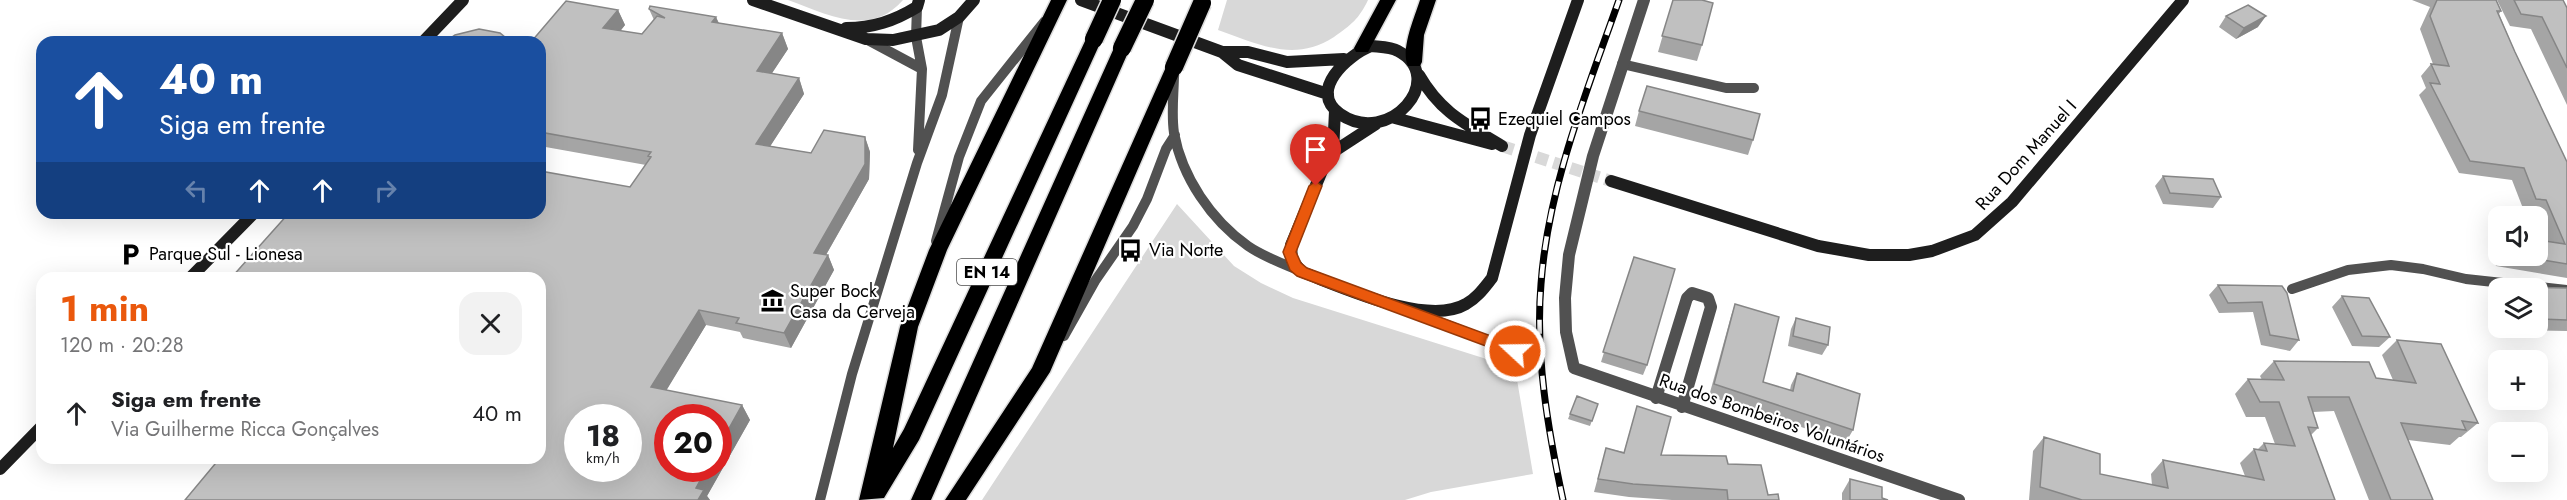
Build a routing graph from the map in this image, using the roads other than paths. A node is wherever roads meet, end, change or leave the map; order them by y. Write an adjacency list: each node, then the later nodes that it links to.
1 (463, 0): 18 (main road)
2 (753, 0): 17 (main road)
3 (974, 0): 16 (main road)
4 (1059, 0): 15 (highway)
5 (1081, 0): 22 (main road)
6 (1112, 0): 52 (highway, EN 14, bridge)
7 (1145, 0): 53 (highway, EN 14, bridge)
8 (1388, 0): 21 (highway)
9 (1428, 0): 26 (highway)
10 (1578, 0): 43 (main road)
11 (1644, 0): 24 (street)
12 (2183, 0): 36 (main road, Rua Dom Manuel I)
13 (1204, 1): 25 (highway, bridge)
14 (918, 4): 17 (main road); 19 (lane)
15 (1051, 16): 42 (highway); 42 (lane)
16 (959, 17): 19 (main road); 35 (lane)
17 (830, 27): 20 (main road)
18 (429, 36)
19 (916, 37): 20 (main road); 27 (lane)
20 (866, 39): 27 (lane)
21 (1362, 48): 23 (main road); 26 (main road)
22 (1222, 52): 23 (main road); 29 (main road)
23 (1344, 59): 29 (main road)
24 (1622, 64): 28 (lane); 46 (street, Rua dos Bombeiros Voluntários)
25 (1174, 67): 33 (lane); 45 (highway)
26 (1416, 68): 31 (main road); 31 (main road)
27 (922, 69): 35 (lane)
28 (1754, 88)
29 (1328, 93): 30 (main road)
30 (1335, 111): 32 (main road); 34 (main road)
31 (1395, 118): 32 (main road)
32 (1376, 124): 34 (main road)
33 (1174, 135): 39 (lane); 45 (lane)
34 (1333, 152): 39 (main road)
35 (917, 163): 51 (lane)
36 (1611, 181)
37 (248, 219): 38 (main road)
38 (196, 272)
39 (1302, 272): 43 (main road)
40 (2292, 289): 41 (lane)
41 (2567, 290)
42 (922, 292): 52 (highway)
43 (1402, 308): 44 (lane)
44 (1515, 351)
45 (1040, 372): 54 (highway)
46 (1656, 398): 47 (street, Rua dos Bombeiros Voluntários); 47 (street)
47 (1683, 406): 50 (street, Rua dos Bombeiros Voluntários)
48 (36, 432): 49 (main road)
49 (0, 469)
50 (1943, 497): 55 (street, Rua dos Bombeiros Voluntários)
51 (820, 500)
52 (871, 500)
53 (921, 500)
54 (955, 500)
55 (1959, 500)

